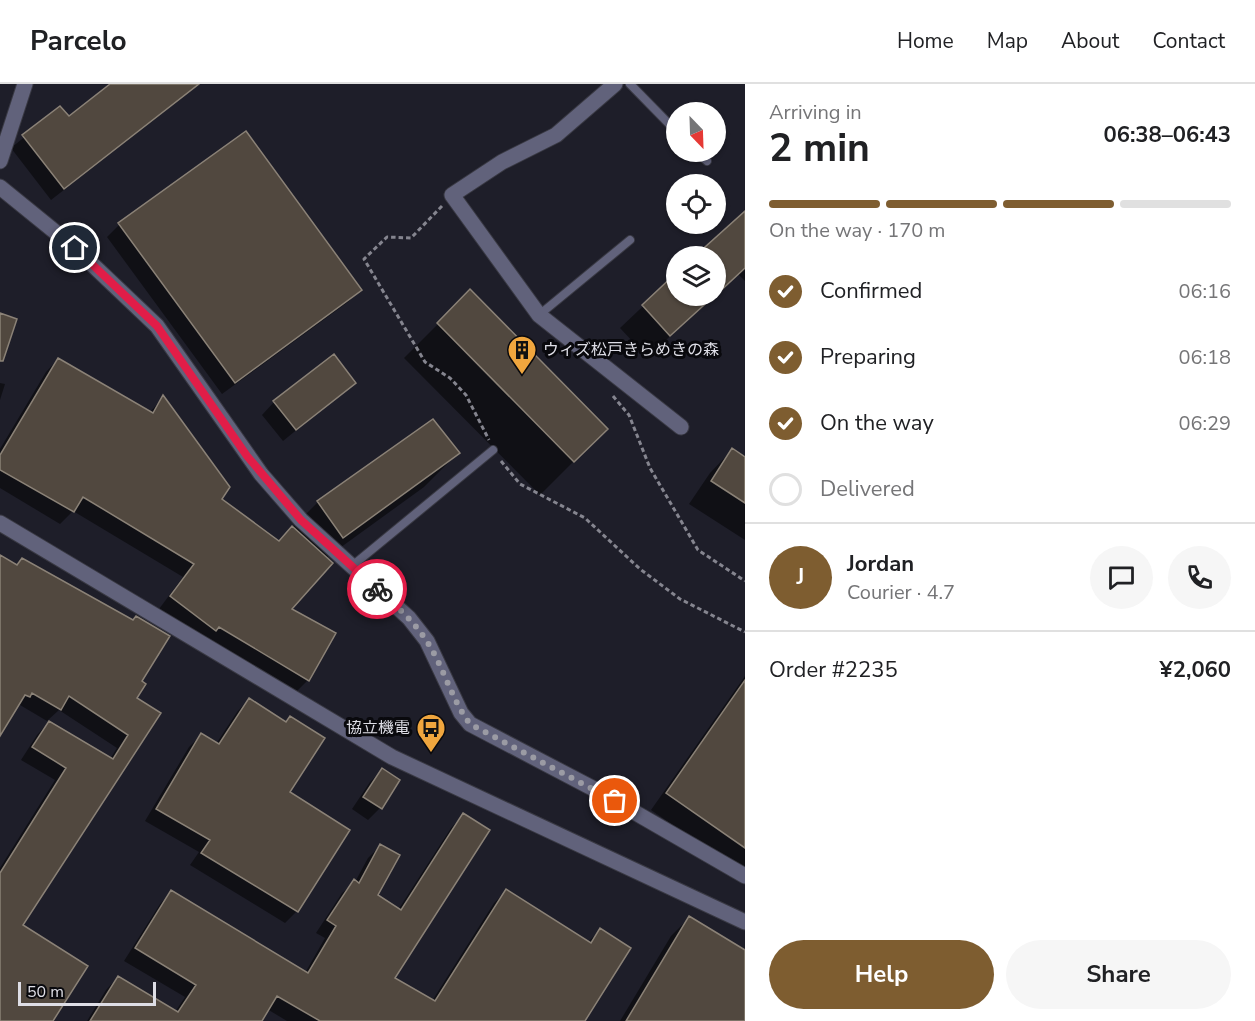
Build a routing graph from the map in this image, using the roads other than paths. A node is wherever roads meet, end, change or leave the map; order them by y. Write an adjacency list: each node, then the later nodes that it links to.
1 (25, 84): 5 (street)
2 (615, 84): 8 (street)
3 (630, 84): 4 (lane)
4 (666, 121)
5 (0, 161)
6 (0, 187): 12 (street)
7 (630, 240): 8 (lane)
8 (539, 315): 9 (street)
9 (681, 427)
10 (493, 450): 12 (lane)
11 (0, 523): 14 (street)
12 (352, 566): 13 (street)
13 (745, 876)
14 (745, 922)

